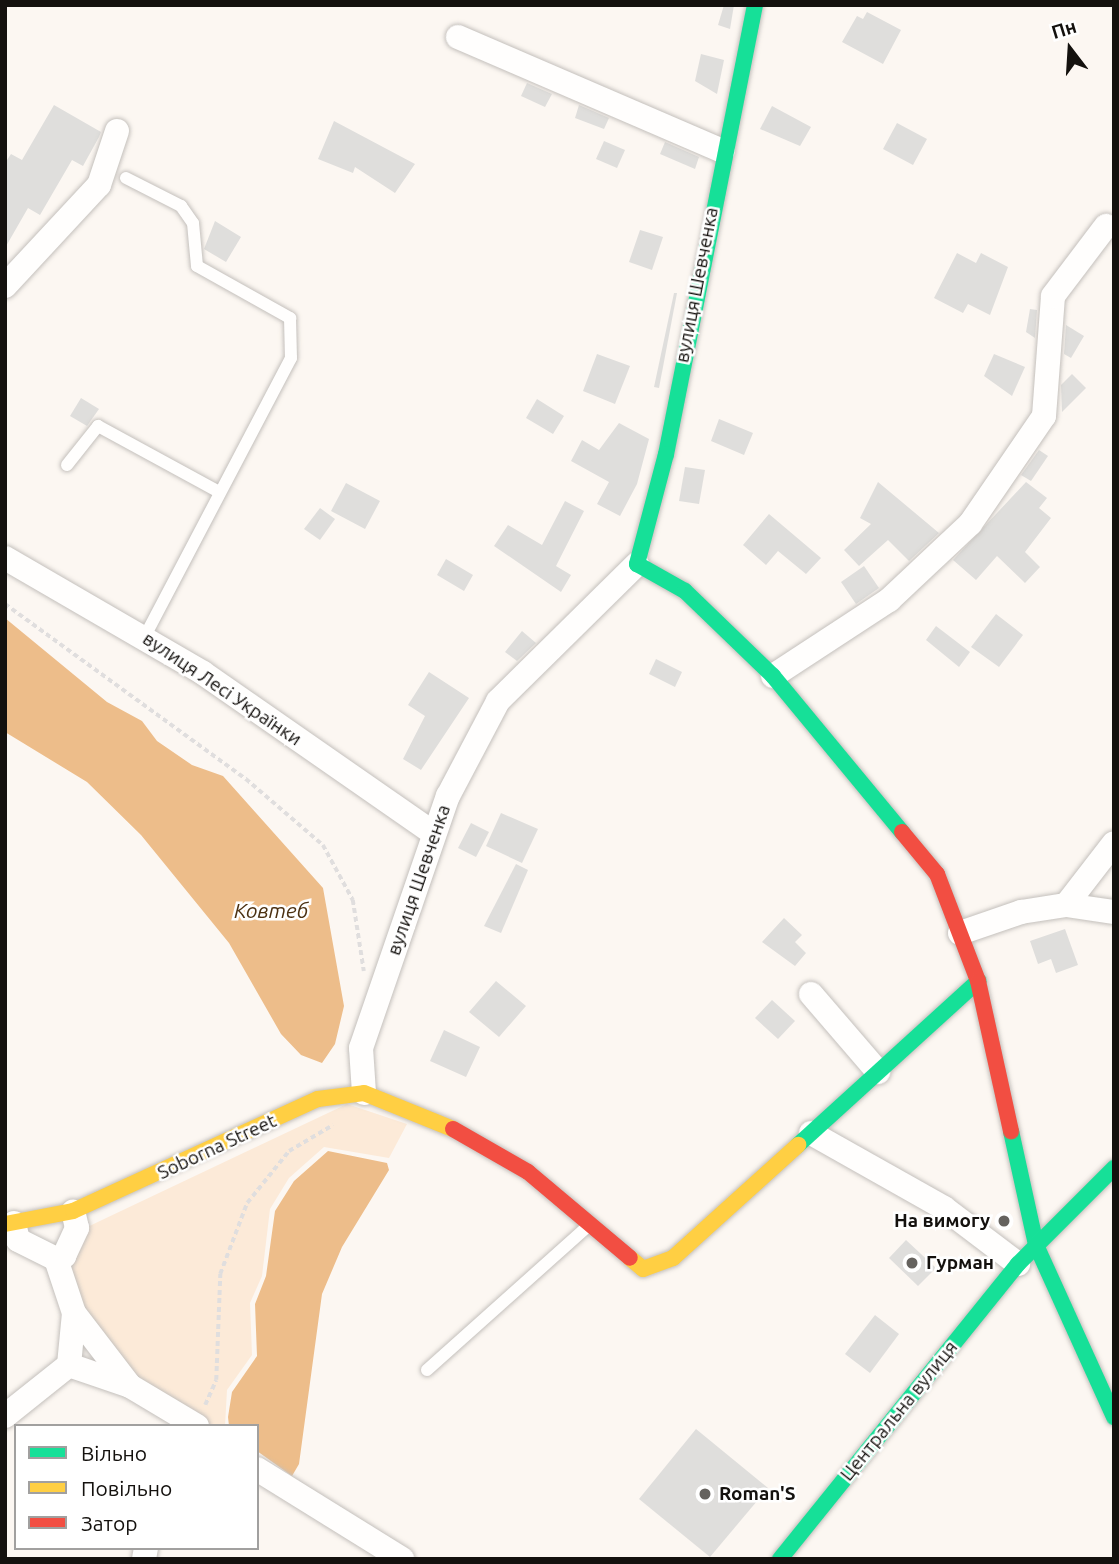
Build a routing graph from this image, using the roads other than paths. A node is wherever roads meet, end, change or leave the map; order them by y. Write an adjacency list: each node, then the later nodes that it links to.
1 (755, 5): 4 (street, вулиця Шевченка)
2 (458, 37): 4 (street)
3 (117, 131): 7 (street)
4 (723, 151): 11 (street, вулиця Шевченка)
5 (125, 178): 9 (lane)
6 (1106, 226): 13 (street)
7 (5, 286)
8 (67, 465): 9 (lane)
9 (219, 492): 12 (lane)
10 (5, 558): 12 (street, вулиця Лесі Українки)
11 (637, 564): 13 (street); 14 (street, вулиця Шевченка)
12 (145, 636): 14 (street, вулиця Лесі Українки)
13 (773, 676): 18 (street)
14 (432, 832): 22 (street, вулиця Шевченка)
15 (1114, 842): 16 (street)
16 (1066, 905): 17 (street); 18 (street)
17 (1114, 912)
18 (960, 933): 19 (street)
19 (978, 981): 21 (street); 28 (street)
20 (811, 994): 21 (street)
21 (878, 1072): 23 (street)
22 (354, 1093): 25 (street, Soborna Street); 27 (street)
23 (811, 1133): 27 (street); 30 (street)
24 (1114, 1168): 28 (street, Центральна вулиця)
25 (73, 1210): 26 (street, Soborna Street); 29 (street)
26 (9, 1224): 29 (street, Soborna Street)
27 (587, 1227): 33 (lane)
28 (1035, 1245): 30 (street, Центральна вулиця); 37 (street)
29 (56, 1259): 31 (street)
30 (1018, 1264): 41 (street, Центральна вулиця)
31 (74, 1313): 32 (street); 34 (street)
32 (69, 1365): 34 (street); 35 (street)
33 (427, 1370)
34 (130, 1386): 36 (street)
35 (5, 1416)
36 (164, 1416): 38 (street)
37 (1114, 1417)
38 (193, 1424)
39 (259, 1470): 40 (street)
40 (402, 1559)
41 (780, 1559)

